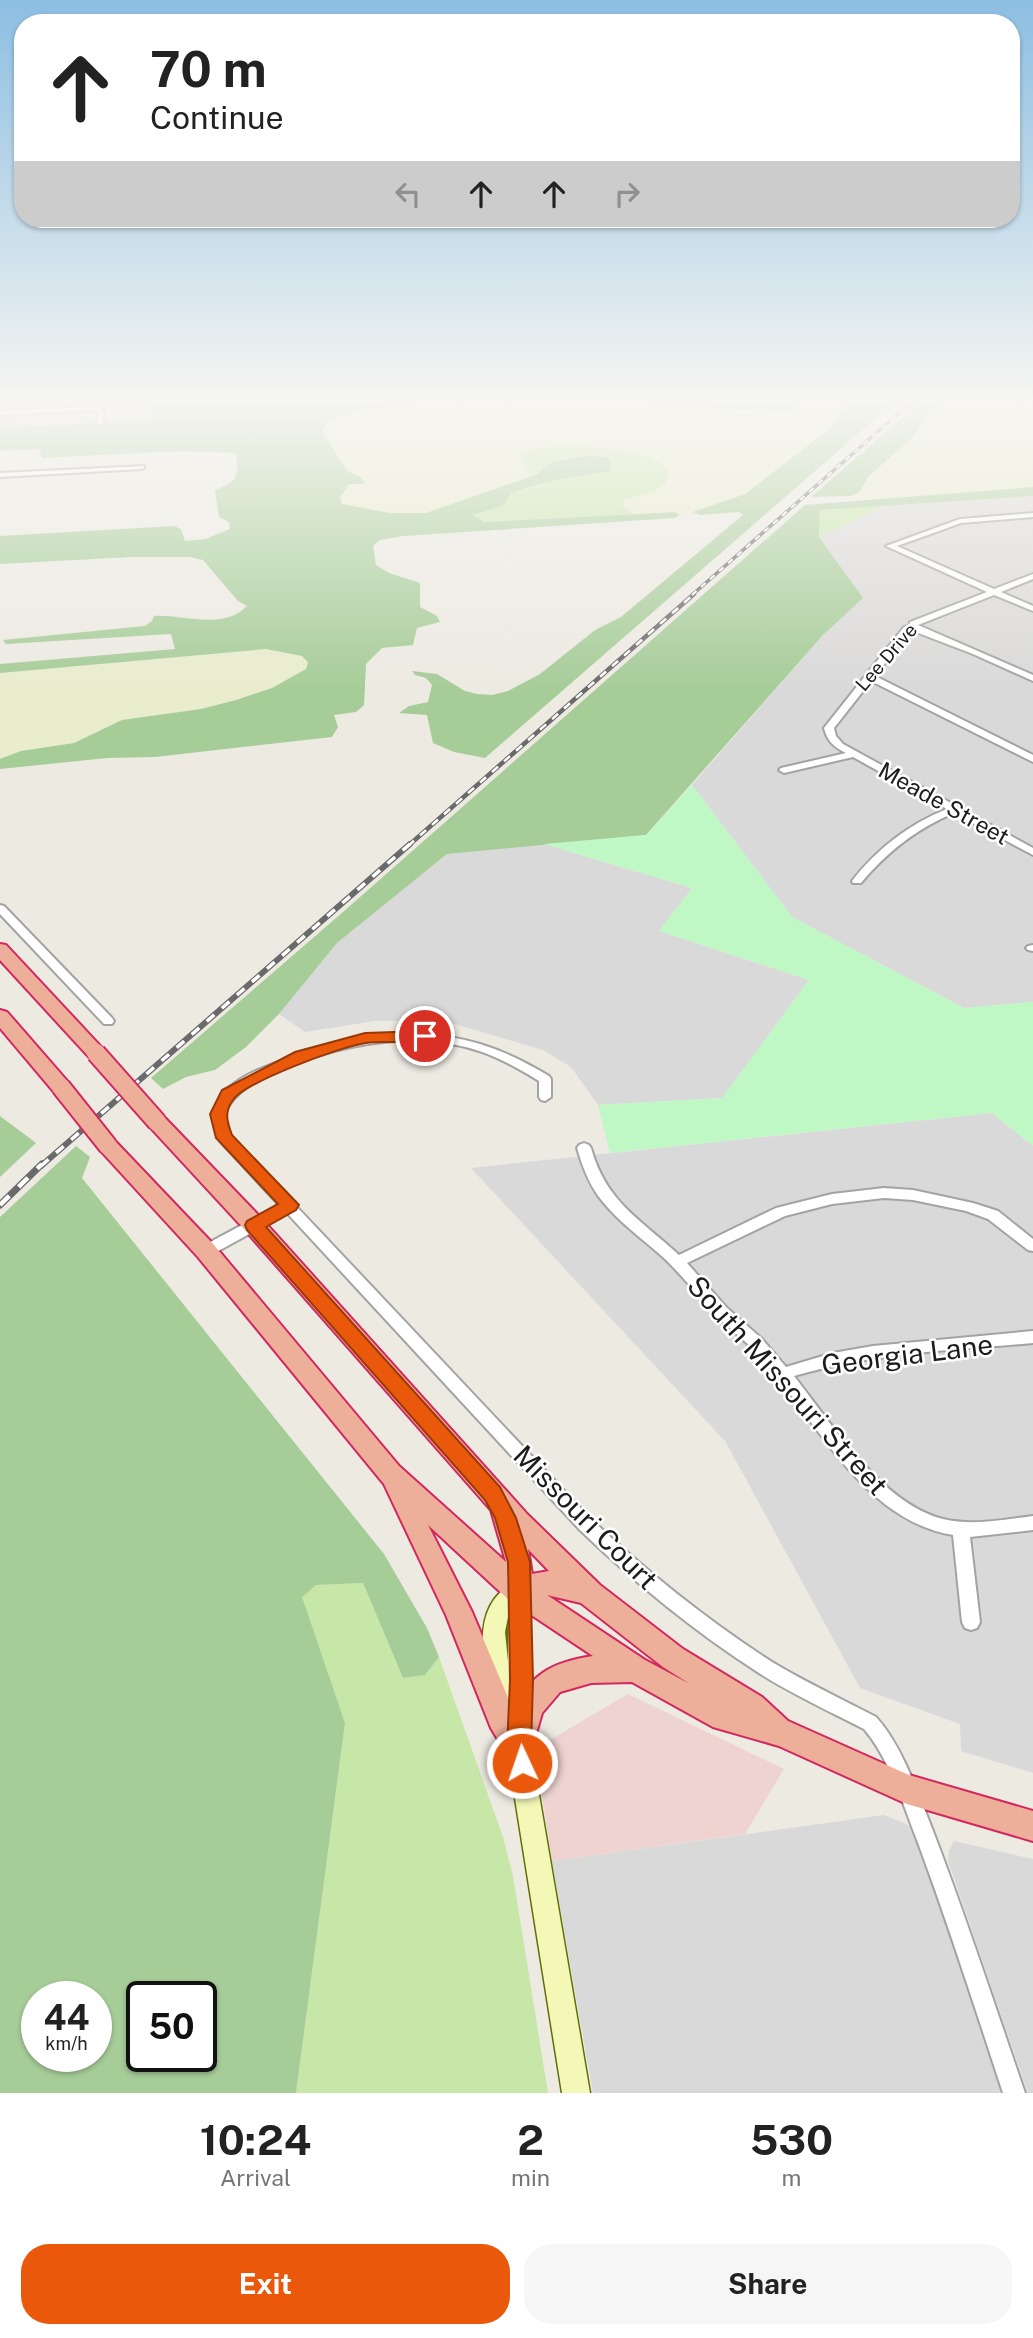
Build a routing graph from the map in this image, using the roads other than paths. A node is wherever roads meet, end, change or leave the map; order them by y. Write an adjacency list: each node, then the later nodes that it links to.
1 (1033, 515): 3 (street)
2 (1033, 576): 3 (street, Lee Drive)
3 (992, 591): 4 (street); 5 (street, Lee Drive)
4 (1033, 609)
5 (914, 628): 6 (street, Lee Drive); 7 (street)
6 (869, 676): 8 (street, Lee Drive); 9 (street)
7 (1033, 678)
8 (854, 754): 10 (street); 11 (street, Meade Street)
9 (1033, 759)
10 (784, 770)
11 (955, 809): 12 (street, Meade Street); 13 (street)
12 (1033, 852)
13 (857, 881)
14 (0, 908): 17 (street)
15 (0, 949): 21 (highway, bridge)
16 (0, 1016): 23 (highway, bridge)
17 (108, 1021)
18 (545, 1097): 20 (street, Missouri Court)
19 (584, 1148): 24 (street, South Missouri Street)
20 (290, 1205): 21 (street); 37 (street, Missouri Court)
21 (254, 1225): 23 (street); 28 (highway)
22 (1033, 1246): 24 (street)
23 (206, 1251): 27 (highway)
24 (677, 1262): 26 (street, South Missouri Street)
25 (1033, 1337): 26 (street, Georgia Lane)
26 (782, 1374): 30 (street, South Missouri Street)
27 (390, 1474): 31 (highway); 36 (highway)
28 (493, 1494): 31 (highway); 32 (highway)
29 (1033, 1523): 30 (street, South Missouri Street)
30 (961, 1530): 33 (street)
31 (519, 1591): 32 (highway); 34 (highway); 36 (main road)
32 (590, 1594): 35 (highway)
33 (971, 1622)
34 (635, 1669): 35 (highway); 36 (highway)
35 (782, 1733): 37 (highway)
36 (519, 1748): 39 (main road)
37 (906, 1789): 38 (highway); 40 (street)
38 (1033, 1826)
39 (576, 2093)
40 (1014, 2093)

